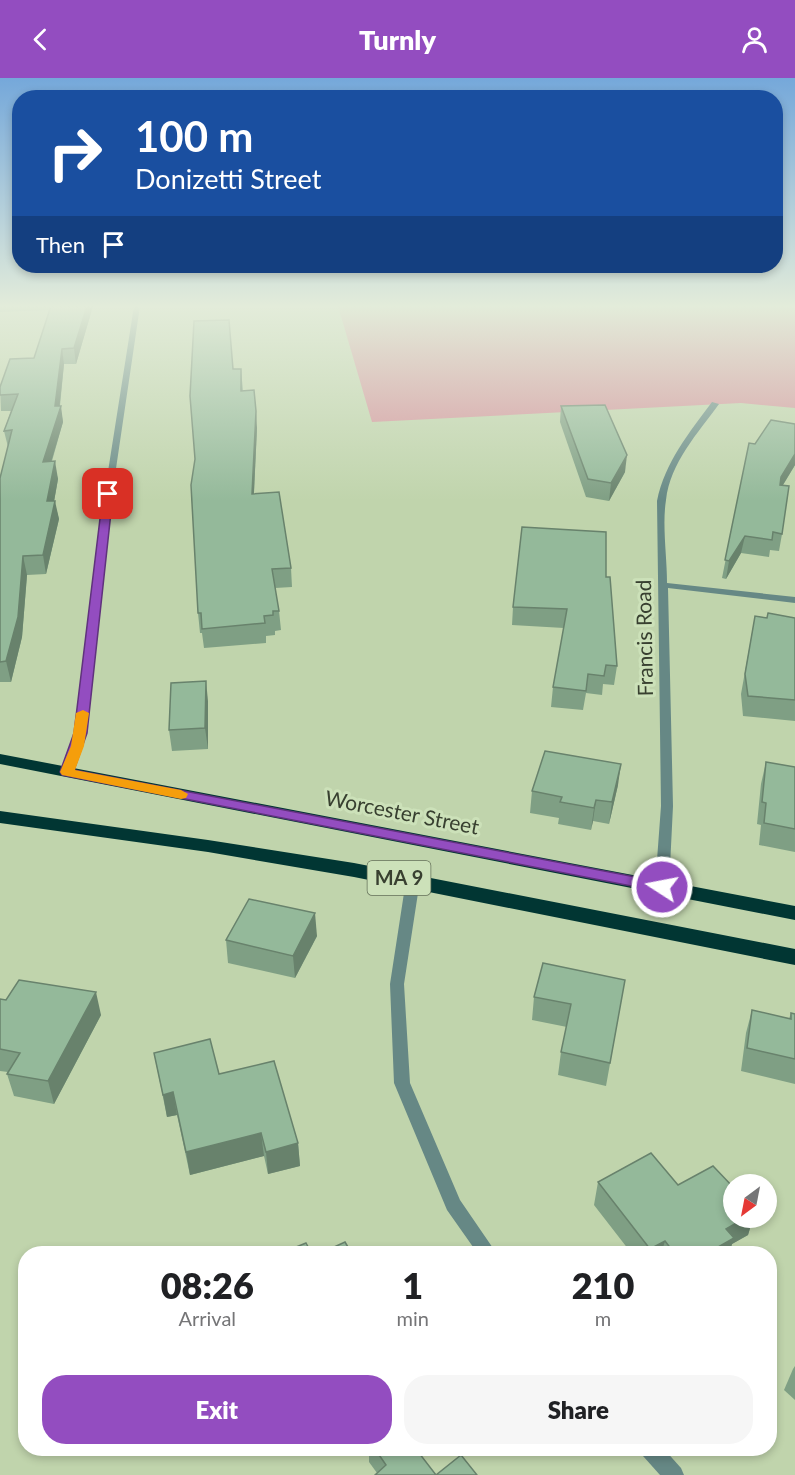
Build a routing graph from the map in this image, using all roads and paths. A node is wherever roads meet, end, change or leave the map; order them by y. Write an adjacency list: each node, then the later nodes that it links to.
1 (127, 371): 6 (street)
2 (715, 404): 3 (street, Francis Road)
3 (663, 585): 4 (street); 9 (street, Francis Road)
4 (795, 600)
5 (0, 759): 6 (highway, Worcester Street / MA 9)
6 (67, 772): 9 (highway, Worcester Street / MA 9)
7 (0, 818): 8 (highway, MA 9)
8 (413, 880): 11 (highway, MA 9); 12 (street)
9 (662, 887): 10 (highway, Worcester Street / MA 9)
10 (795, 913)
11 (795, 957)
12 (482, 1246)
13 (656, 1456): 14 (street)
14 (674, 1475)

